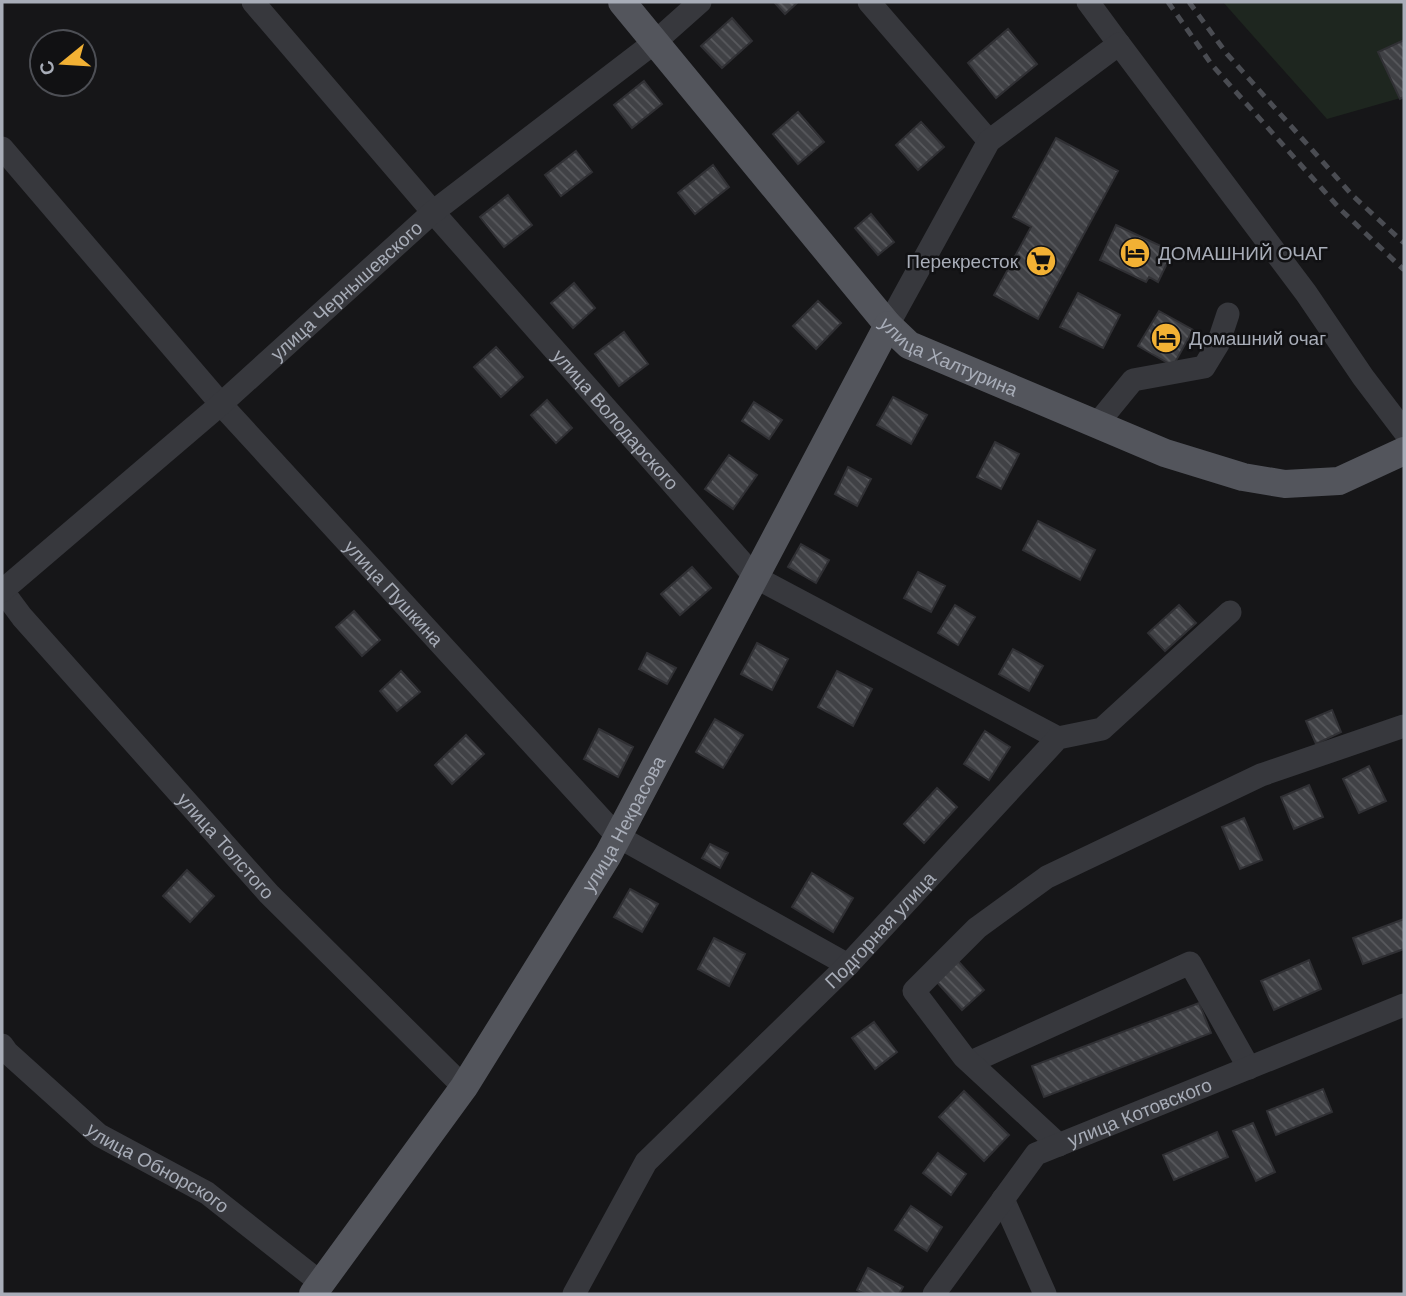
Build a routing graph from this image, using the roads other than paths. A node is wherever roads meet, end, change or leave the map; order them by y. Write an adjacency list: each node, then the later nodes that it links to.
1 (253, 2): 10 (street, улица Володарского)
2 (622, 2): 6 (main road, улица Халтурина)
3 (701, 2): 6 (street, улица Чернышевского)
4 (869, 2): 8 (street)
5 (1088, 2): 7 (street)
6 (655, 42): 10 (street, улица Чернышевского); 12 (main road, улица Халтурина)
7 (1119, 44): 8 (street); 15 (street)
8 (989, 141): 12 (street)
9 (2, 148): 13 (street, улица Пушкина)
10 (433, 212): 13 (street, улица Чернышевского); 17 (street, улица Володарского)
11 (1228, 314): 14 (street)
12 (888, 325): 14 (main road, улица Халтурина); 17 (main road, улица Некрасова)
13 (221, 404): 18 (street, улица Чернышевского); 22 (street, улица Пушкина)
14 (1097, 424): 16 (main road, улица Халтурина)
15 (1404, 431)
16 (1404, 451)
17 (755, 577): 21 (street, улица Володарского); 22 (main road, улица Некрасова)
18 (2, 591): 28 (street, улица Толстого)
19 (1230, 612): 21 (street)
20 (1404, 726): 26 (street)
21 (1058, 738): 23 (street, Подгорная улица)
22 (617, 836): 23 (street, улица Пушкина); 28 (main road, улица Некрасова)
23 (848, 965): 32 (street, Подгорная улица)
24 (1404, 1005): 27 (street, улица Котовского)
25 (2, 1045): 31 (street, улица Обнорского)
26 (971, 1062): 27 (street); 29 (street)
27 (1249, 1068): 29 (street, улица Котовского)
28 (464, 1087): 31 (main road, улица Некрасова)
29 (1059, 1145): 30 (street, улица Котовского)
30 (1003, 1199): 33 (street, улица Котовского); 34 (street)
31 (317, 1289)
32 (574, 1294)
33 (934, 1294)
34 (1045, 1294)

